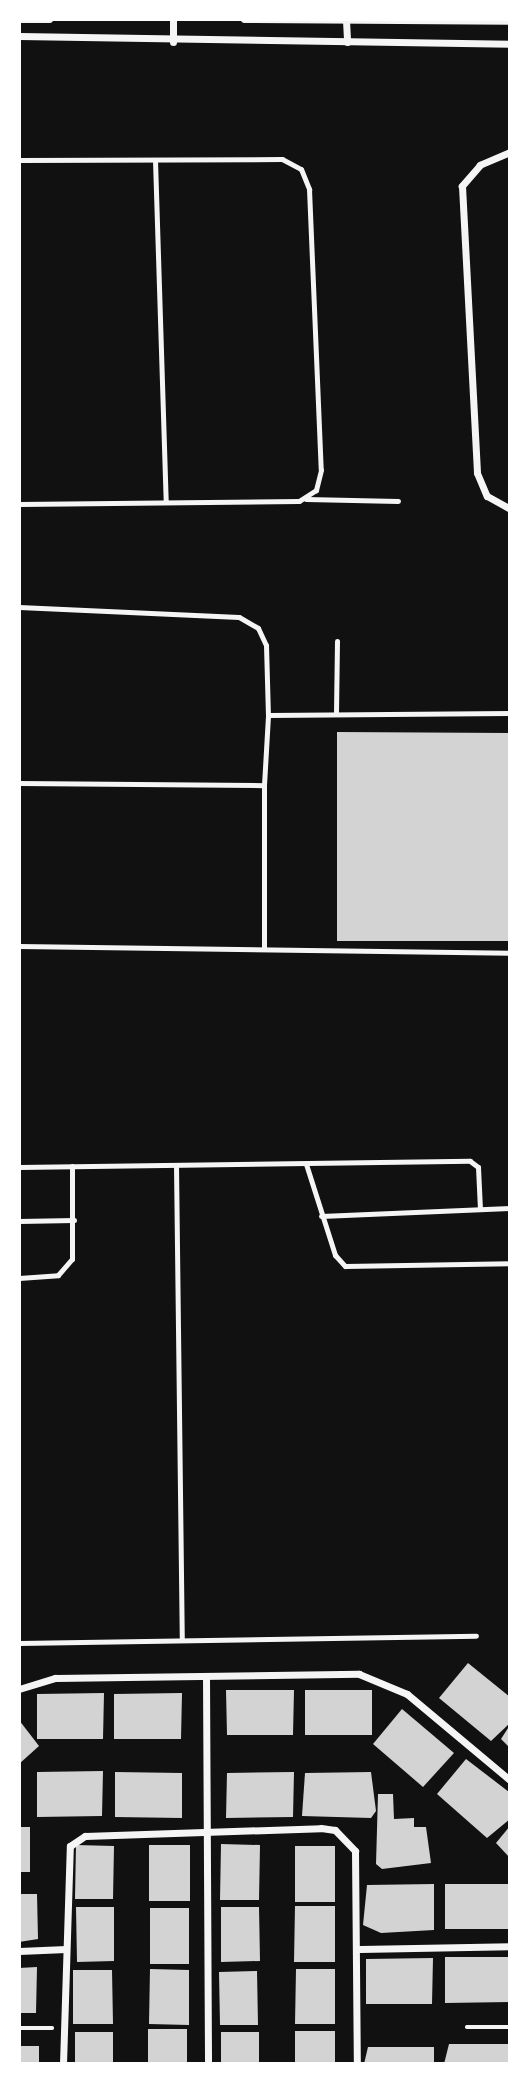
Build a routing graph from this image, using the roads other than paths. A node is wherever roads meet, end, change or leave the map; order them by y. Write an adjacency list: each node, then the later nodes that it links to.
1 (19, 19): 2 (street)
2 (49, 19)
3 (173, 19): 8 (street)
4 (244, 19): 5 (street)
5 (346, 20): 6 (street); 9 (street)
6 (510, 21)
7 (19, 36): 8 (street)
8 (173, 42): 9 (street)
9 (346, 42): 10 (street)
10 (510, 44)
11 (510, 152): 18 (street)
12 (19, 160): 13 (lane)
13 (155, 160): 14 (lane); 16 (lane)
14 (306, 499): 15 (lane); 16 (lane)
15 (398, 501)
16 (166, 502): 17 (lane)
17 (19, 504)
18 (510, 509)
19 (19, 607): 23 (lane)
20 (337, 641): 21 (lane)
21 (335, 713): 22 (lane); 23 (lane)
22 (510, 713)
23 (268, 715): 25 (lane)
24 (19, 783): 25 (lane)
25 (264, 785): 27 (lane)
26 (19, 946): 27 (lane)
27 (264, 949): 28 (lane)
28 (510, 953)
29 (306, 1164): 30 (lane); 34 (lane); 35 (lane)
30 (176, 1165): 31 (lane); 41 (lane)
31 (72, 1166): 32 (lane); 36 (lane)
32 (19, 1167)
33 (510, 1208): 34 (lane)
34 (480, 1209): 35 (lane)
35 (321, 1216): 38 (lane)
36 (74, 1220): 37 (lane); 39 (lane)
37 (19, 1221)
38 (510, 1263)
39 (19, 1278)
40 (476, 1636): 41 (lane)
41 (182, 1640): 42 (lane)
42 (19, 1643)
43 (206, 1676): 44 (street); 45 (street); 46 (street)
44 (19, 1689)
45 (510, 1780)
46 (206, 1834): 48 (street); 49 (street); 52 (street)
47 (510, 1946): 49 (street)
48 (66, 1949): 50 (street); 51 (street)
49 (360, 1950): 53 (street)
50 (19, 1951)
51 (63, 2064)
52 (208, 2064)
53 (356, 2064)

